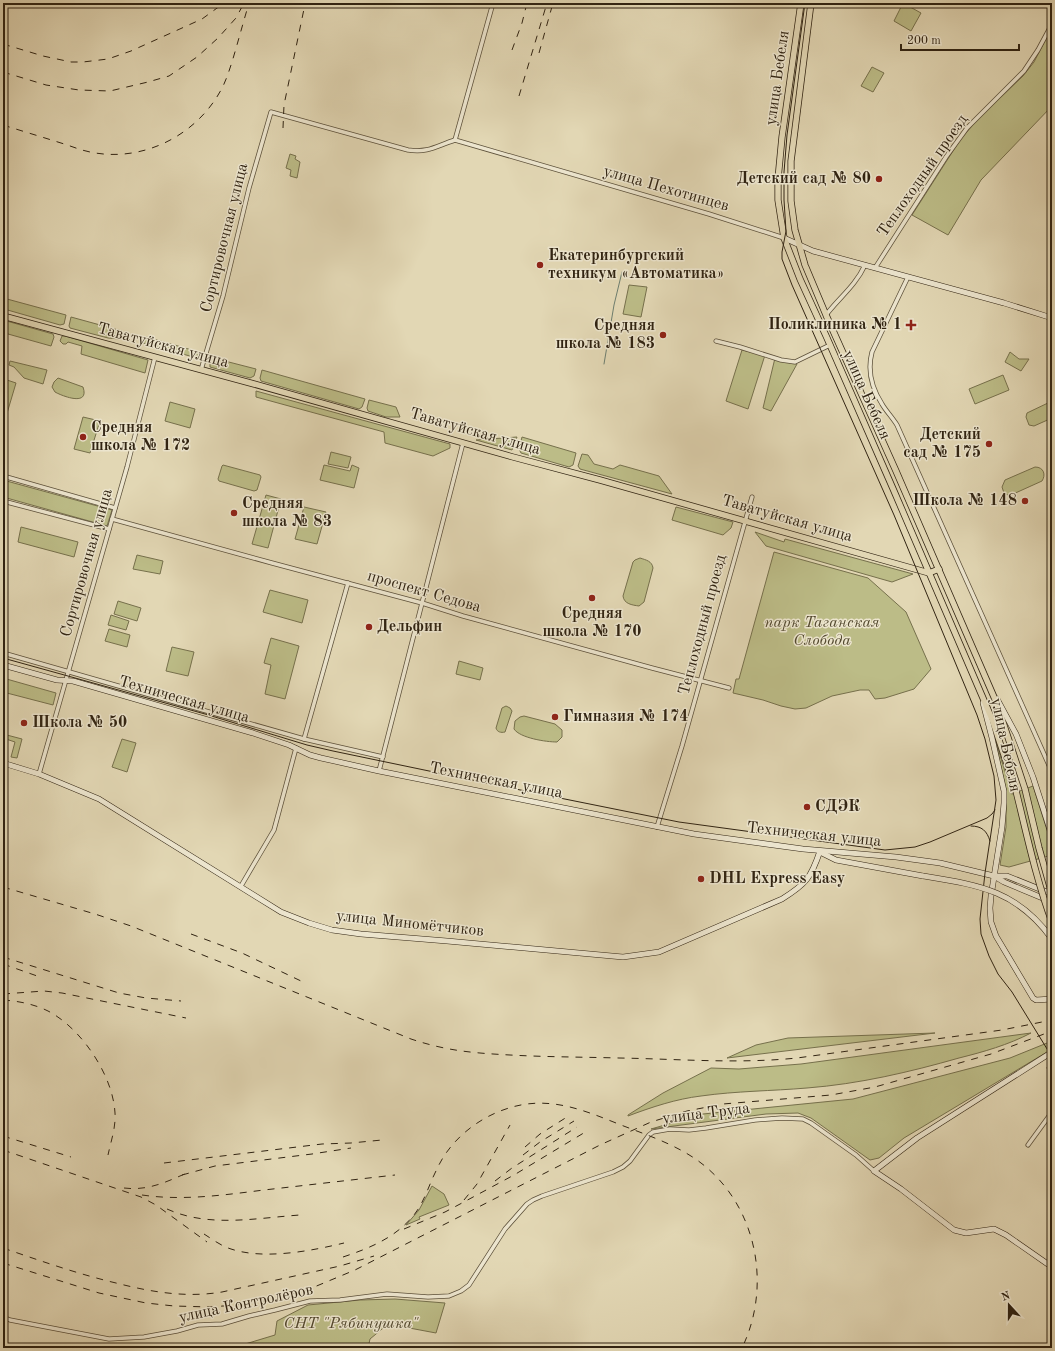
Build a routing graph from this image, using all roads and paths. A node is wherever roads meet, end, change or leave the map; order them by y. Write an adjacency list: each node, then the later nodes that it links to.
1 (493, 3): 5 (street)
2 (801, 3): 6 (main road, улица Бебеля)
3 (811, 3): 7 (main road, улица Бебеля)
4 (1052, 24): 9 (street, Теплоходный проезд)
5 (455, 140): 6 (street, улица Пехотинцев); 17 (street, Сортировочная улица)
6 (784, 238): 7 (main road, улица Пехотинцев); 15 (main road, улица Бебеля)
7 (799, 245): 8 (main road, улица Пехотинцев); 11 (main road, улица Бебеля)
8 (865, 266): 9 (main road, улица Пехотинцев); 11 (street)
9 (875, 268): 10 (main road, улица Пехотинцев)
10 (908, 277): 13 (main road, улица Пехотинцев); 43 (street)
11 (826, 315): 26 (main road, улица Бебеля)
12 (3, 316): 16 (main road, Таватуйская улица)
13 (1052, 318)
14 (716, 341): 15 (street)
15 (830, 345): 27 (main road, улица Бебеля)
16 (155, 357): 17 (main road, Таватуйская улица); 22 (street, Сортировочная улица)
17 (201, 370): 18 (main road, Таватуйская улица)
18 (464, 443): 24 (main road, Таватуйская улица); 29 (street)
19 (3, 476): 22 (street)
20 (752, 497): 24 (street, Теплоходный проезд)
21 (3, 501): 25 (street)
22 (115, 508): 23 (street, Сортировочная улица)
23 (112, 519): 25 (street, Сортировочная улица); 28 (street, проспект Седова)
24 (744, 521): 27 (main road, Таватуйская улица); 34 (street, Теплоходный проезд)
25 (109, 530): 32 (street, Сортировочная улица)
26 (939, 569): 27 (main road); 35 (main road, улица Бебеля)
27 (929, 573): 37 (main road, улица Бебеля)
28 (348, 583): 29 (street, проспект Седова); 38 (street)
29 (422, 603): 34 (street, проспект Седова); 40 (street)
30 (3, 653): 32 (street)
31 (3, 665): 33 (main road, Техническая улица)
32 (68, 672): 33 (street, Сортировочная улица); 38 (street)
33 (65, 680): 39 (main road, Техническая улица); 44 (street, Сортировочная улица)
34 (700, 681): 36 (street, проспект Седова); 47 (street, Теплоходный проезд)
35 (990, 686): 45 (main road, улица Бебеля); 52 (main road, улица Бебеля)
36 (729, 688)
37 (980, 691): 50 (main road, улица Бебеля); 54 (main road, улица Бебеля, bridge)
38 (304, 739): 40 (street)
39 (296, 748): 42 (main road, Техническая улица); 51 (street)
40 (383, 757): 42 (street)
41 (3, 763): 44 (main road, улица Миномётчиков)
42 (379, 771): 47 (main road, Техническая улица)
43 (1052, 772)
44 (39, 774): 51 (main road, улица Миномётчиков)
45 (1044, 810): 46 (main road); 48 (main road, улица Бебеля)
46 (1052, 816)
47 (657, 827): 49 (main road, Техническая улица)
48 (1052, 836)
49 (820, 851): 50 (main road, Техническая улица); 51 (main road, улица Миномётчиков); 55 (main road, bridge)
50 (994, 876): 52 (main road, Техническая улица); 53 (main road, Техническая улица); 56 (main road, улица Бебеля)
51 (241, 886)
52 (1052, 894)
53 (1052, 902)
54 (1052, 922)
55 (1052, 939)
56 (1052, 999)
57 (1052, 1052): 60 (main road)
58 (1052, 1112): 59 (street)
59 (1028, 1145)
60 (874, 1171): 61 (main road); 62 (street, улица Труда)
61 (1052, 1267)
62 (469, 1285): 63 (street, улица Контролёров)
63 (3, 1317)

